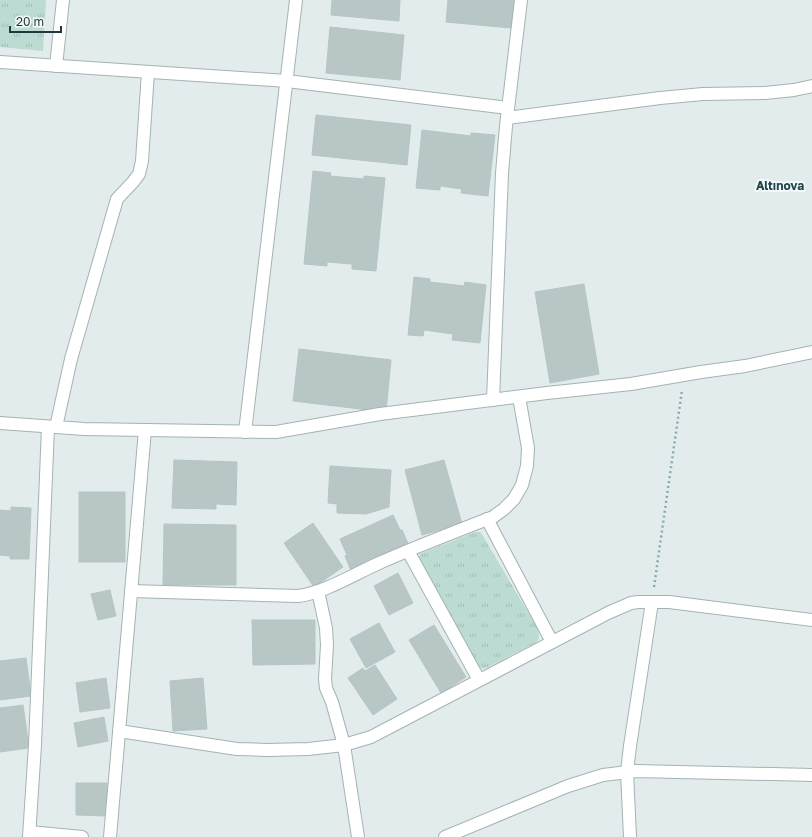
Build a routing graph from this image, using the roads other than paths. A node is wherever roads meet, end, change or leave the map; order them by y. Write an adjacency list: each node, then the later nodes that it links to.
1 (63, 0): 5 (street)
2 (296, 0): 7 (street)
3 (521, 0): 9 (street)
4 (0, 62): 5 (street)
5 (56, 66): 6 (street)
6 (148, 72): 7 (street); 14 (street)
7 (287, 81): 9 (street); 16 (street)
8 (812, 86): 9 (street)
9 (507, 113): 12 (street)
10 (812, 352): 11 (street)
11 (519, 396): 12 (street); 17 (street)
12 (493, 400): 16 (street)
13 (0, 423): 14 (street)
14 (52, 427): 15 (street); 29 (street)
15 (145, 430): 16 (street); 19 (street)
16 (245, 432)
17 (487, 519): 18 (street); 23 (street)
18 (408, 551): 20 (street); 24 (street)
19 (131, 591): 20 (street); 25 (street)
20 (318, 591): 26 (street)
21 (652, 602): 22 (street); 23 (street); 27 (street)
22 (812, 620)
23 (552, 642): 24 (street)
24 (479, 680): 26 (street)
25 (119, 731): 26 (street); 31 (street)
26 (344, 745): 32 (street)
27 (627, 772): 28 (street); 33 (street); 34 (street)
28 (812, 775)
29 (29, 835): 30 (street)
30 (82, 837)
31 (110, 837)
32 (358, 837)
33 (445, 837)
34 (630, 837)

